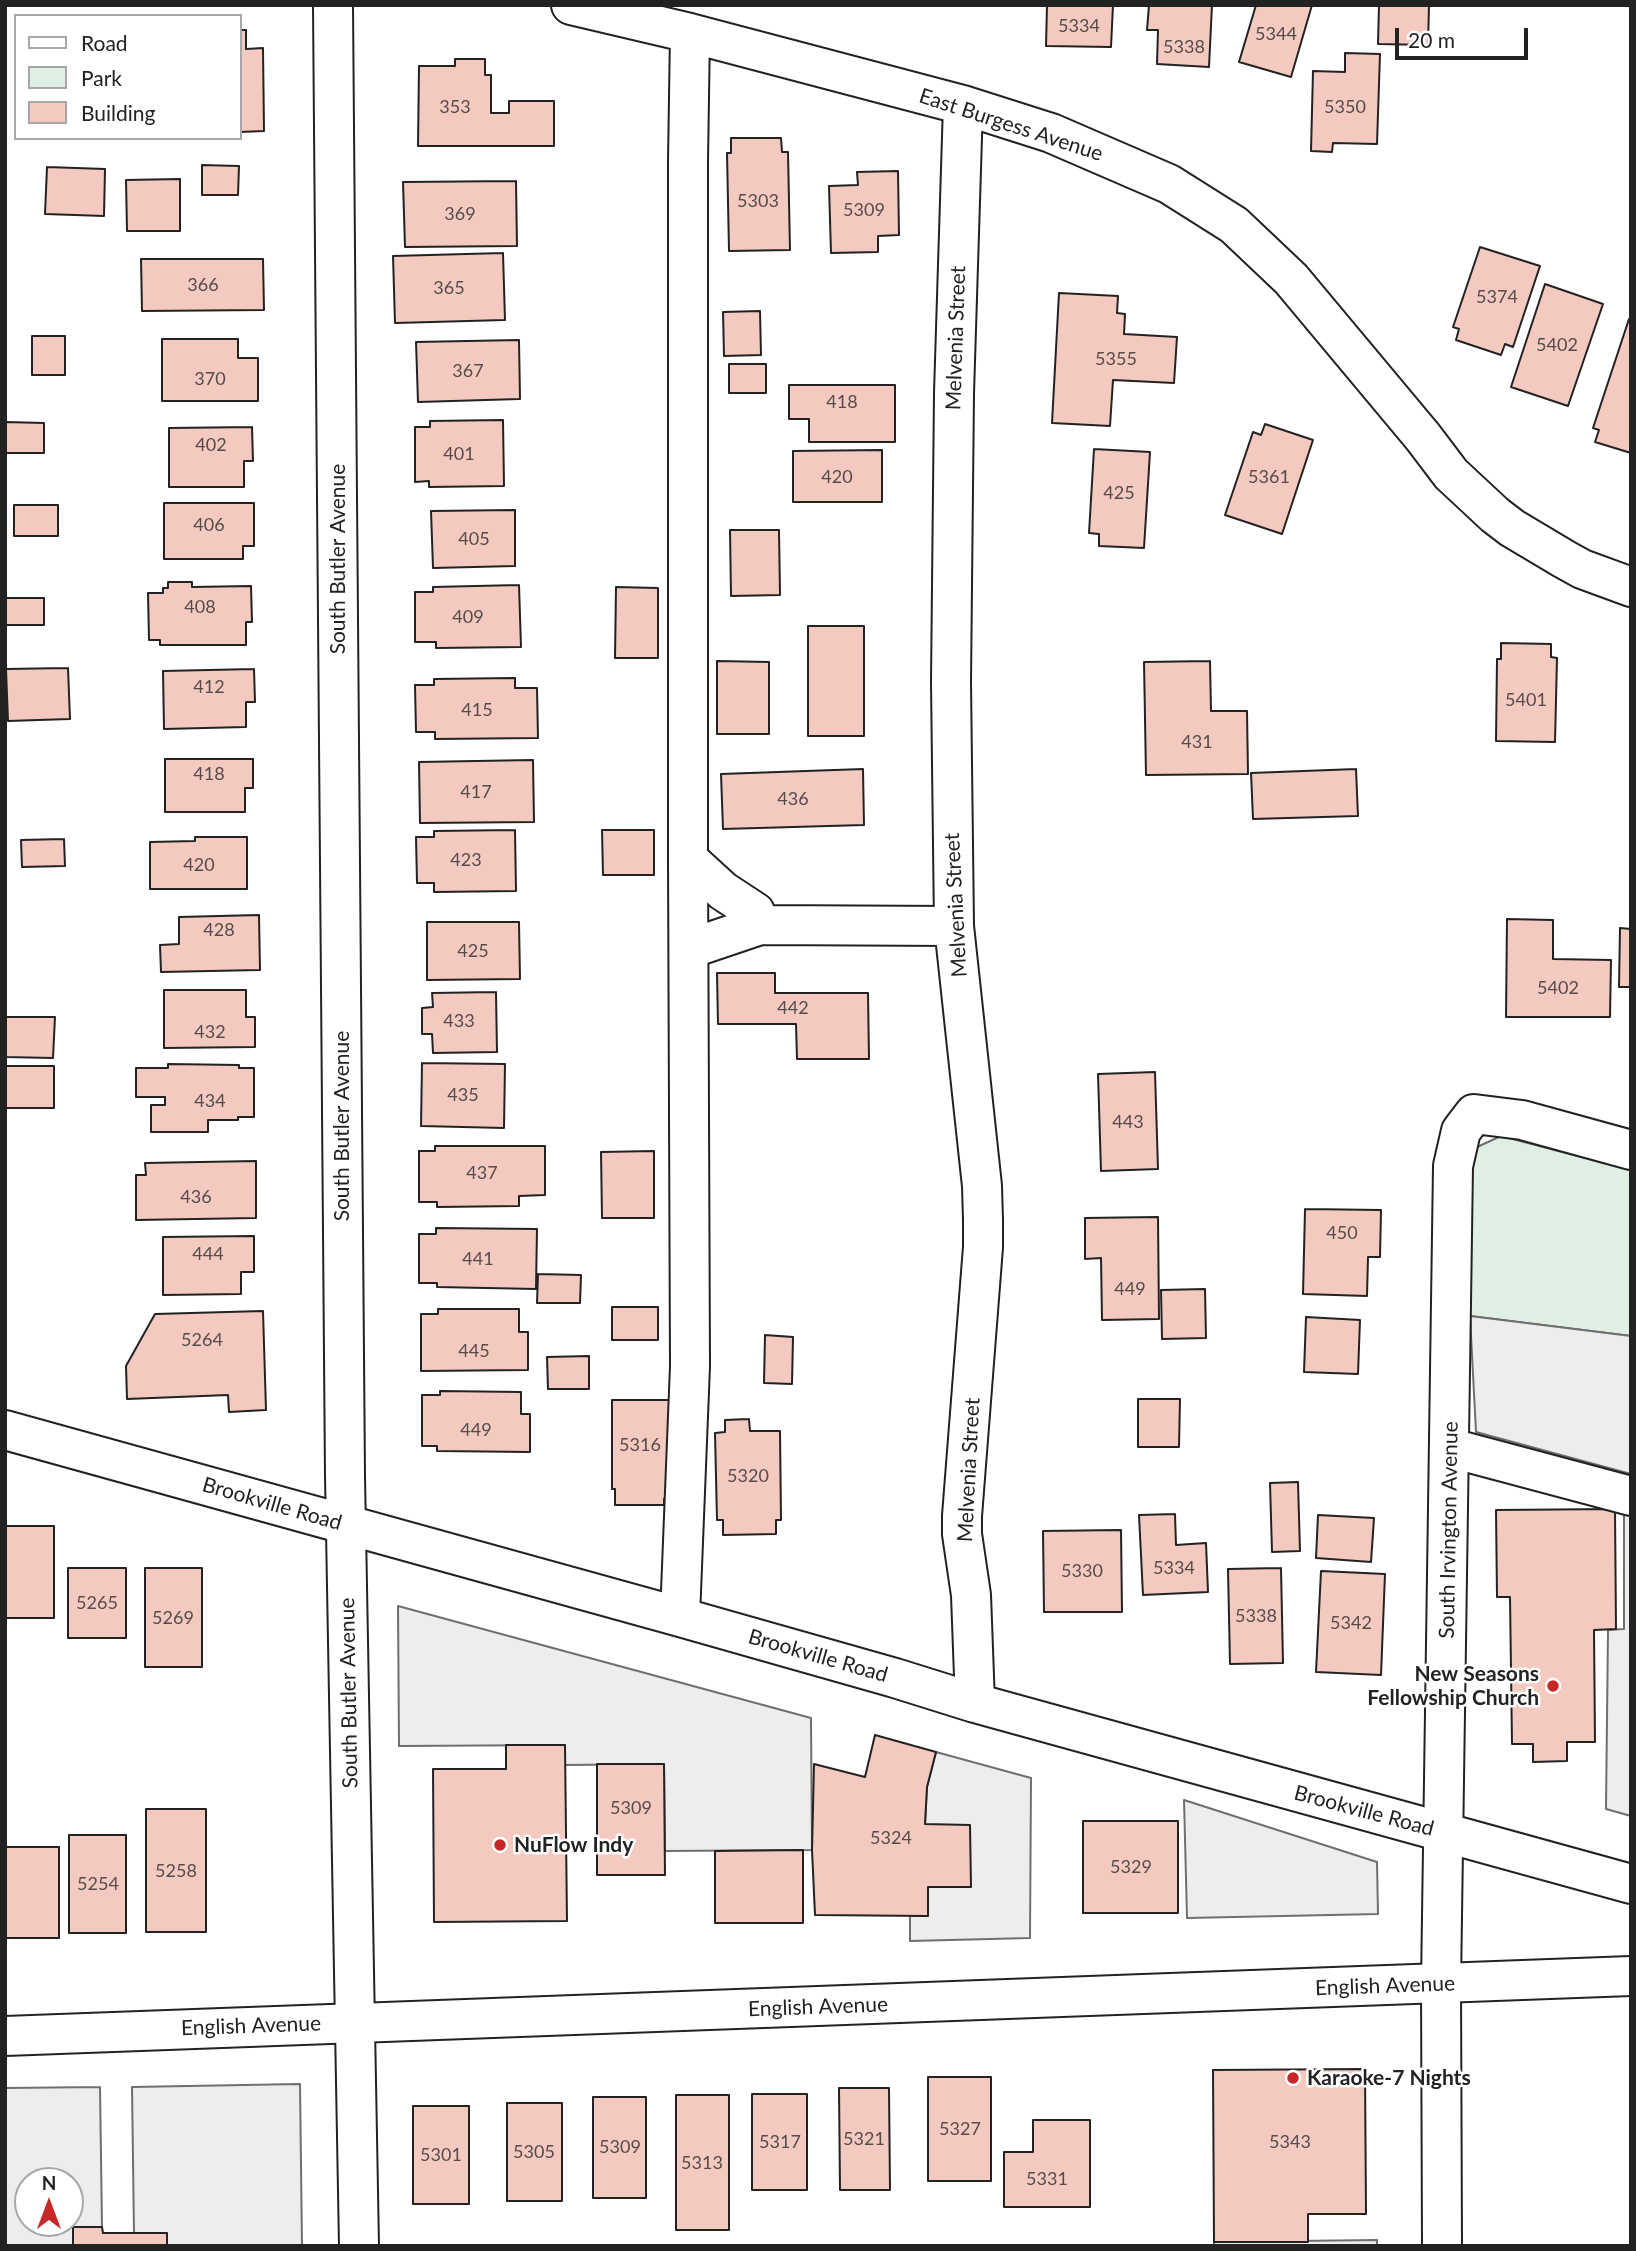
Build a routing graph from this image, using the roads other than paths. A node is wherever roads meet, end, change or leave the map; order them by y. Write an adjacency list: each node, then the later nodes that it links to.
1 (333, 5): 14 (street, South Butler Avenue)
2 (571, 5): 3 (street, East Burgess Avenue)
3 (690, 33): 4 (street, East Burgess Avenue); 6 (street)
4 (963, 105): 5 (street, East Burgess Avenue); 8 (street, Melvenia Street)
5 (1631, 587)
6 (688, 859): 7 (street); 9 (street)
7 (760, 925): 8 (street); 9 (street)
8 (954, 926): 16 (street, Melvenia Street)
9 (689, 949): 15 (street)
10 (1631, 1150): 12 (street, South Irvington Avenue)
11 (5, 1430): 14 (street, Brookville Road)
12 (1451, 1448): 13 (street); 17 (street, South Irvington Avenue)
13 (1631, 1496)
14 (346, 1525): 15 (street, Brookville Road); 21 (street, South Butler Avenue)
15 (680, 1617): 16 (street, Brookville Road)
16 (975, 1703): 17 (street, Brookville Road)
17 (1444, 1833): 18 (street, Brookville Road); 20 (street, South Irvington Avenue)
18 (1631, 1884)
19 (1631, 1976): 20 (street, English Avenue)
20 (1441, 1984): 21 (street, English Avenue); 24 (street, South Irvington Avenue)
21 (356, 2022): 22 (street, English Avenue); 23 (street, South Butler Avenue)
22 (5, 2036)
23 (359, 2246)
24 (1442, 2246)

